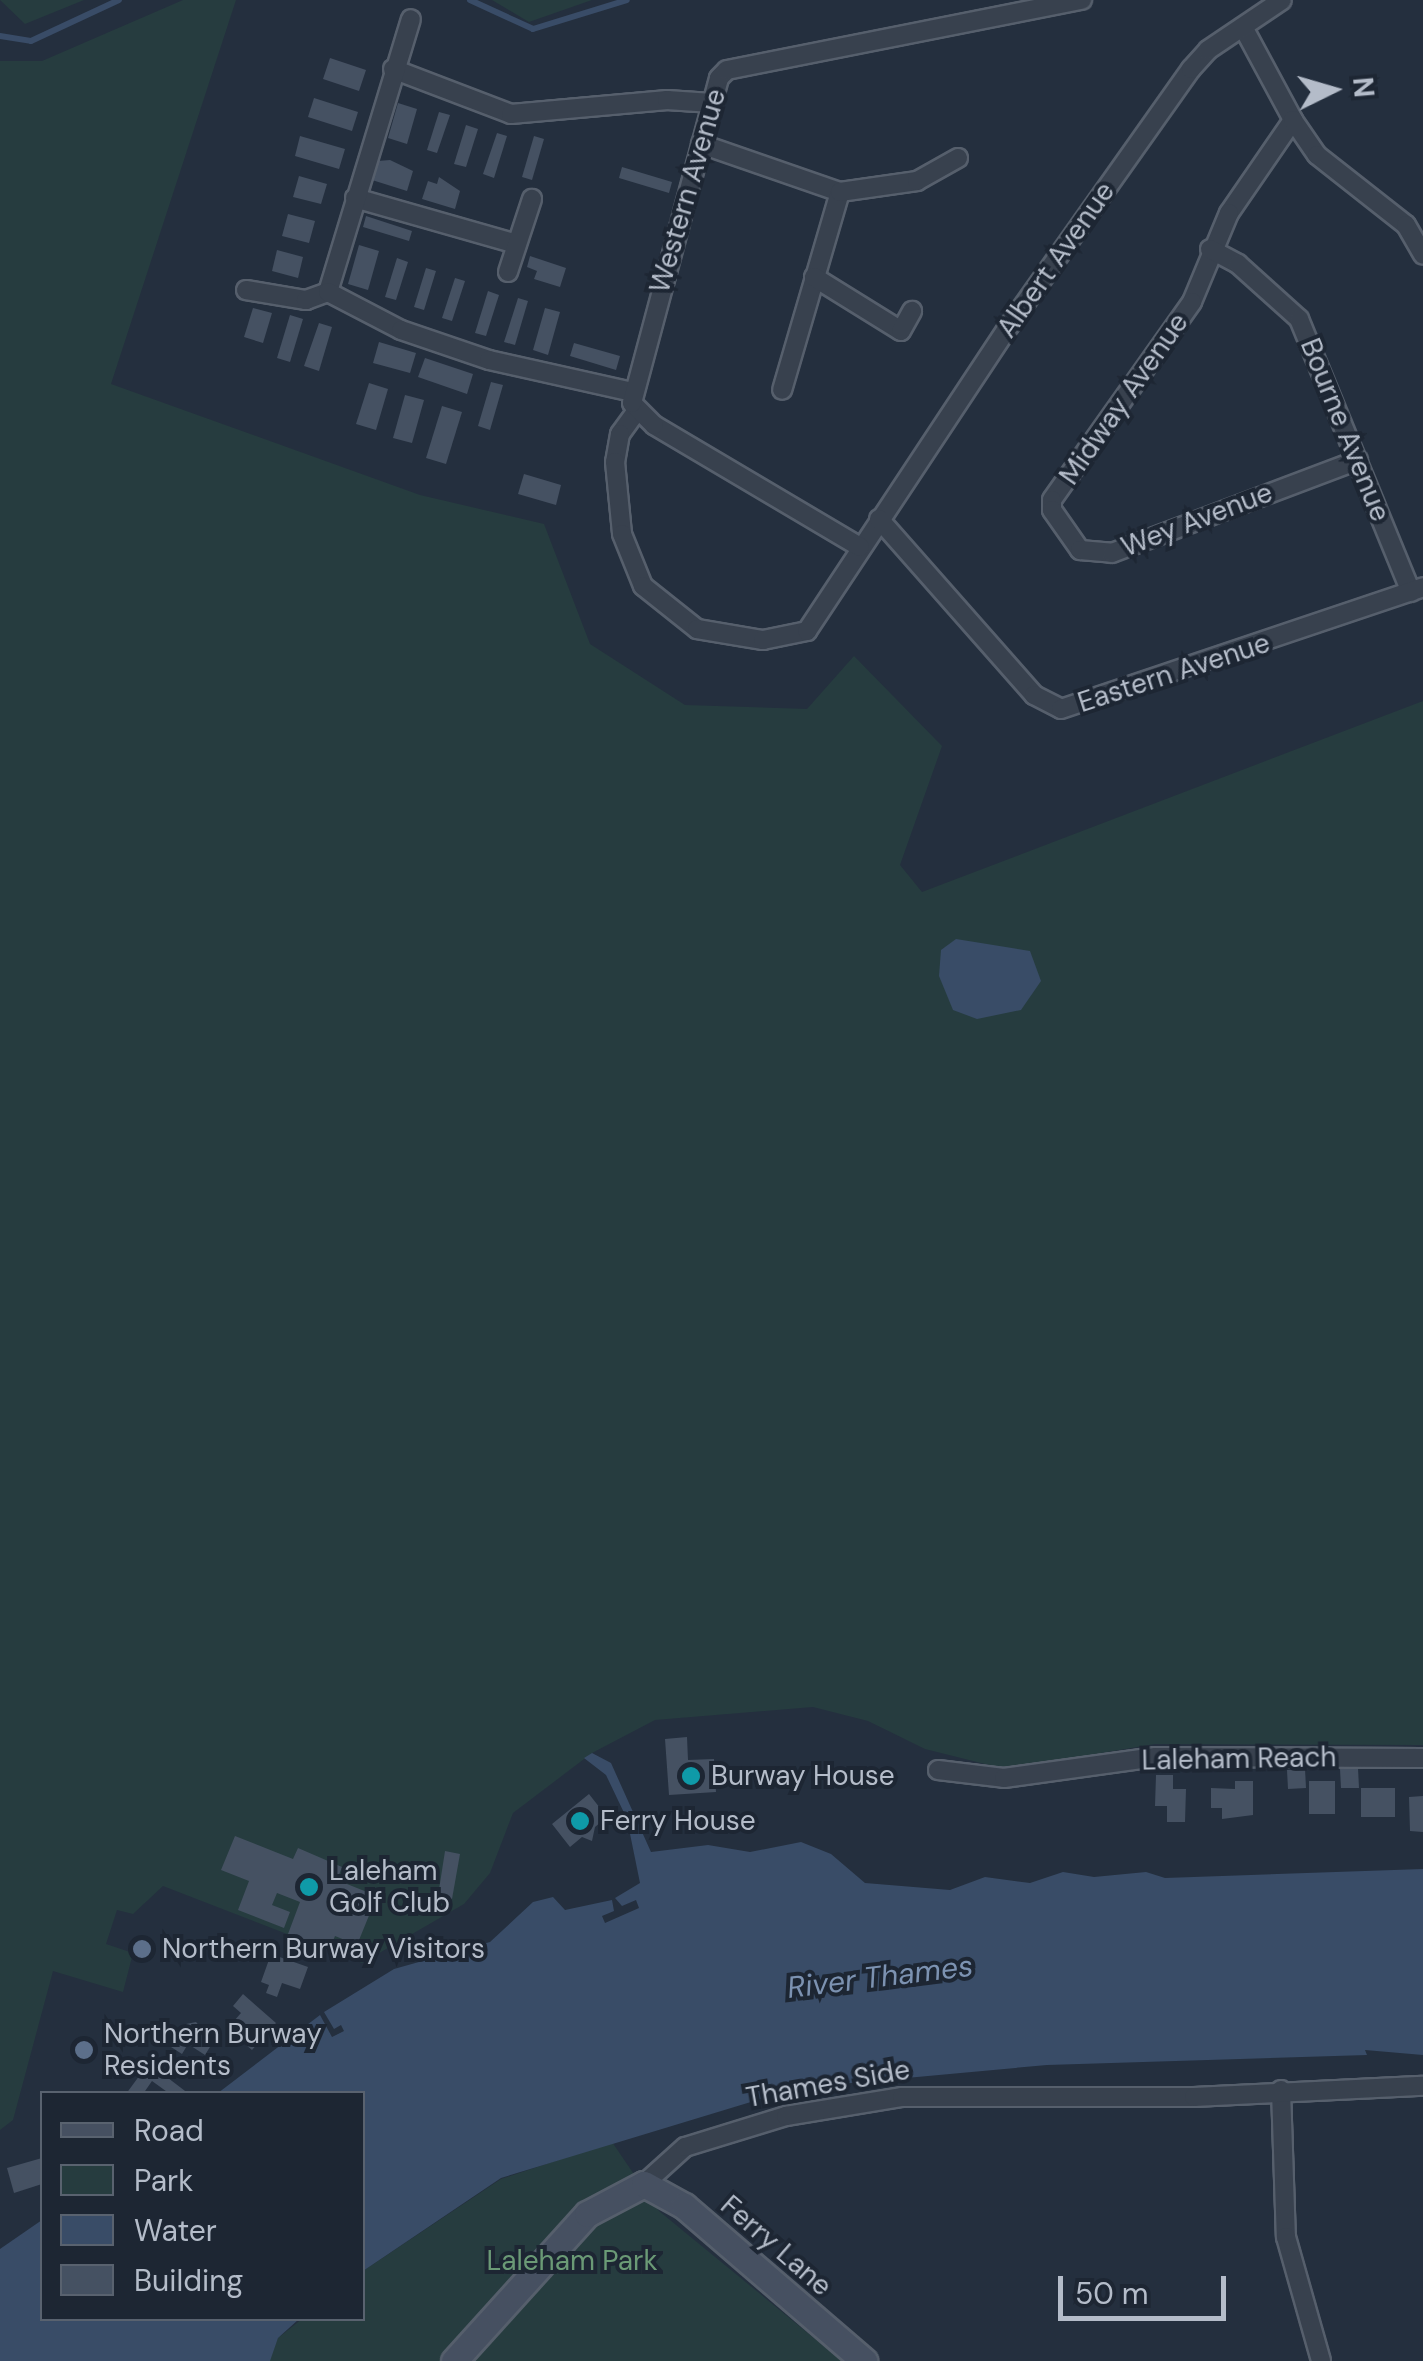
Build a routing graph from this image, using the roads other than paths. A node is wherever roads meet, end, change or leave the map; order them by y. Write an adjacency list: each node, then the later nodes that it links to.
1 (1082, 0): 6 (street, Western Avenue)
2 (1282, 0): 4 (street, Albert Avenue)
3 (411, 20): 5 (street)
4 (1243, 27): 7 (street); 26 (street, Albert Avenue)
5 (393, 69): 6 (street); 11 (street)
6 (712, 103): 8 (street, Western Avenue)
7 (1293, 120): 14 (street, Midway Avenue); 15 (street)
8 (701, 144): 10 (street); 22 (street, Western Avenue)
9 (958, 158): 10 (street)
10 (840, 192): 17 (street)
11 (355, 198): 13 (street); 19 (street)
12 (532, 199): 13 (street)
13 (517, 244): 16 (street)
14 (1210, 250): 24 (street, Bourne Avenue); 25 (street, Midway Avenue)
15 (1423, 254)
16 (508, 272)
17 (814, 278): 20 (street); 21 (street)
18 (246, 290): 19 (street)
19 (328, 292): 22 (street)
20 (912, 311)
21 (782, 390)
22 (632, 392): 23 (street, Western Avenue)
23 (636, 412): 27 (street); 27 (street, Albert Avenue)
24 (1358, 460): 25 (street, Wey Avenue); 28 (street, Bourne Avenue)
25 (1052, 510)
26 (880, 519): 27 (street, Albert Avenue); 28 (street, Eastern Avenue)
27 (860, 547)
28 (1417, 589)
29 (1423, 1758): 30 (street, Laleham Reach)
30 (938, 1770)
31 (1423, 2086): 32 (street, Thames Side)
32 (1282, 2090): 33 (street, Thames Side); 36 (street)
33 (644, 2184): 34 (street, Thames Side); 35 (street, Ferry Lane)
34 (454, 2361)
35 (864, 2361)
36 (1321, 2361)

